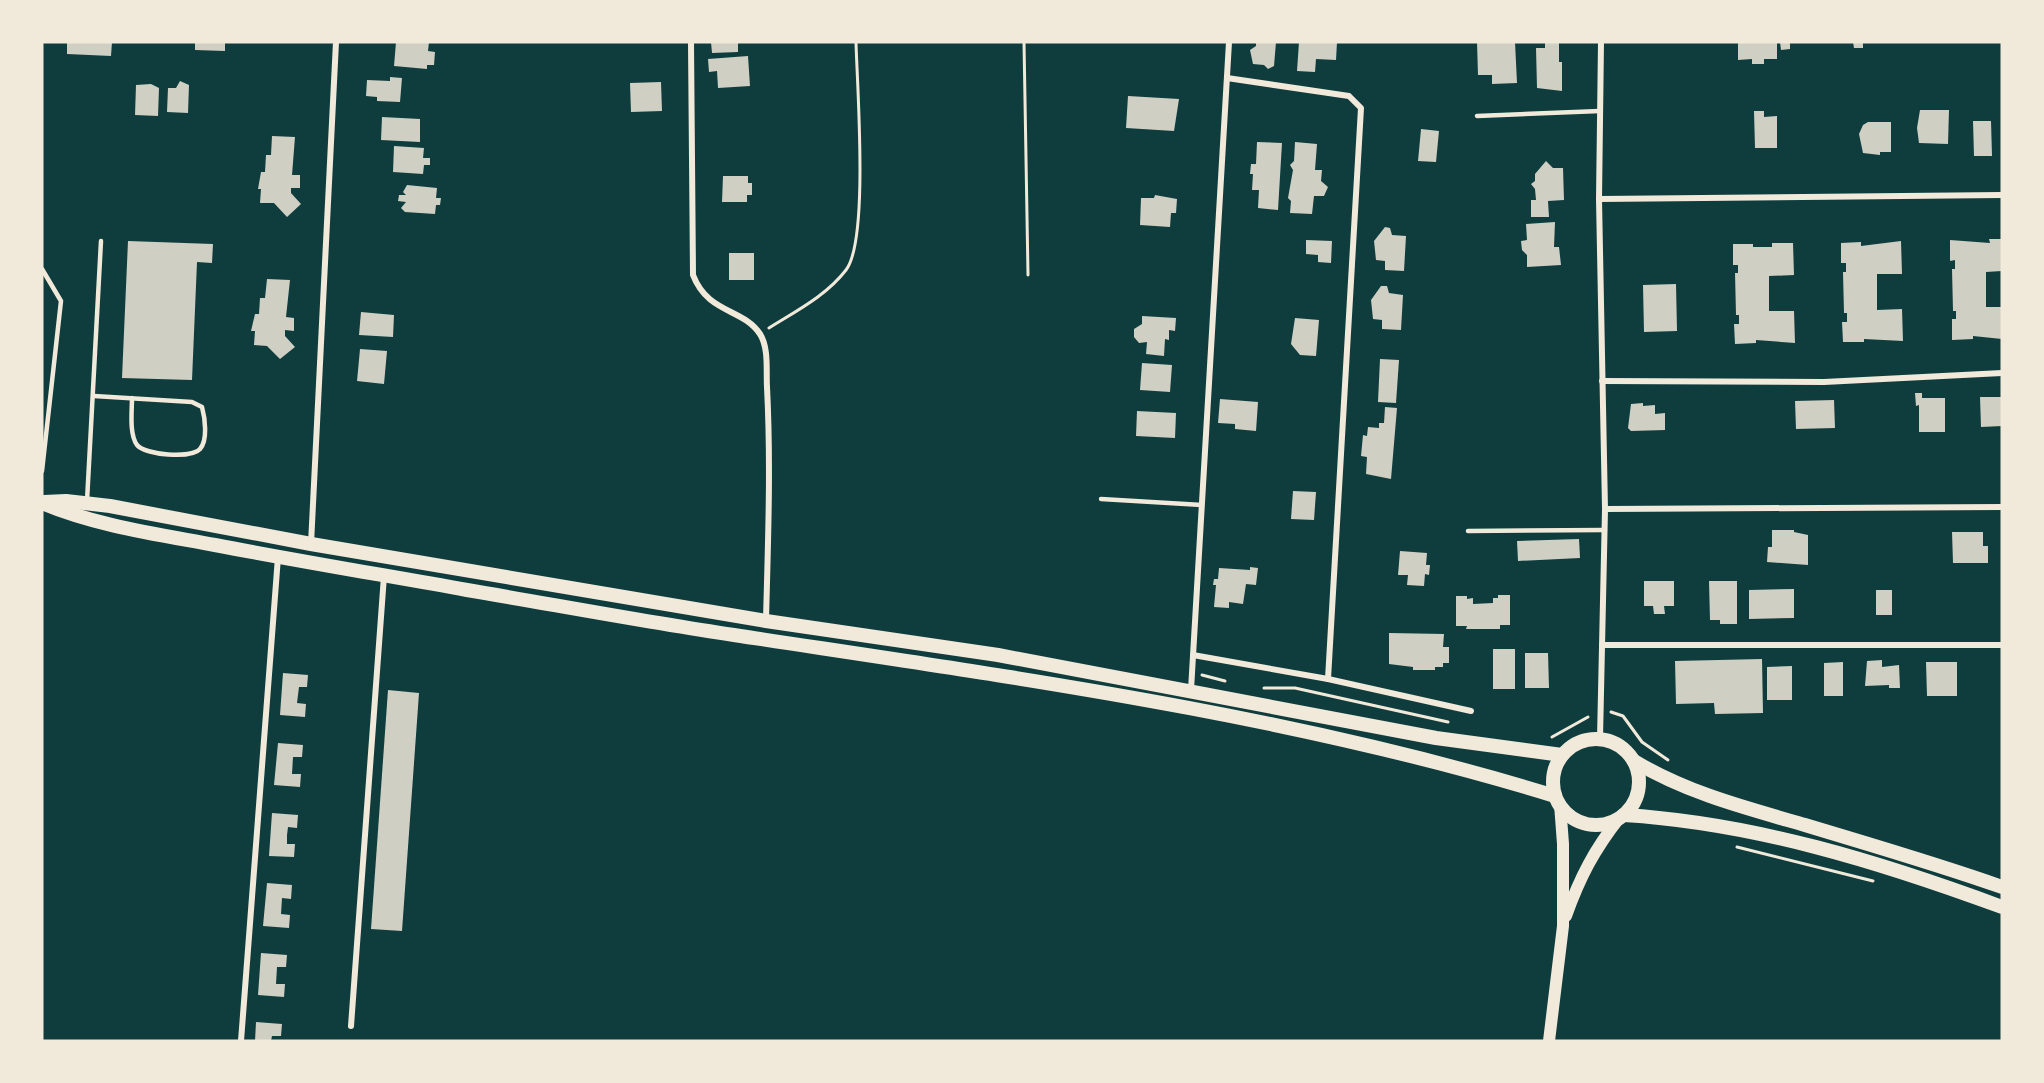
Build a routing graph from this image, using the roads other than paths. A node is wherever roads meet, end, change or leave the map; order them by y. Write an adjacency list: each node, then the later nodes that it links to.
1 (336, 42): 25 (street)
2 (691, 42): 28 (street)
3 (1229, 42): 5 (street)
4 (1601, 42): 6 (street)
5 (1227, 78): 20 (street); 32 (street)
6 (1600, 111): 7 (lane); 9 (street)
7 (1477, 116)
8 (2002, 195): 9 (street)
9 (1599, 199): 13 (street)
10 (101, 241): 14 (lane)
11 (42, 269): 16 (lane)
12 (2002, 373): 13 (street)
13 (1602, 381): 22 (street)
14 (94, 396): 15 (lane); 19 (lane)
15 (132, 398): 15 (lane)
16 (42, 471)
17 (1101, 499): 20 (lane)
18 (42, 502): 19 (main road); 26 (main road)
19 (87, 502): 25 (main road)
20 (1202, 505): 31 (street)
21 (2002, 507): 22 (street)
22 (1605, 509): 23 (street)
23 (1605, 530): 24 (lane); 29 (street)
24 (1468, 531)
25 (312, 544): 28 (main road)
26 (278, 557): 27 (main road); 44 (street)
27 (384, 575): 38 (main road); 43 (street)
28 (766, 621): 33 (main road)
29 (1602, 645): 30 (street); 35 (street)
30 (2002, 645)
31 (1193, 656): 32 (street); 33 (street)
32 (1328, 679): 34 (street)
33 (1191, 691): 36 (main road)
34 (1471, 711)
35 (1600, 738): 36 (main road); 37 (main road)
36 (1562, 755): 38 (main road)
37 (1634, 761): 39 (main road); 40 (main road)
38 (1558, 800): 39 (main road); 42 (main road)
39 (1622, 816): 41 (main road); 42 (main road)
40 (2002, 887)
41 (2002, 907)
42 (1563, 926): 45 (main road)
43 (351, 1026)
44 (241, 1041)
45 (1549, 1041)

